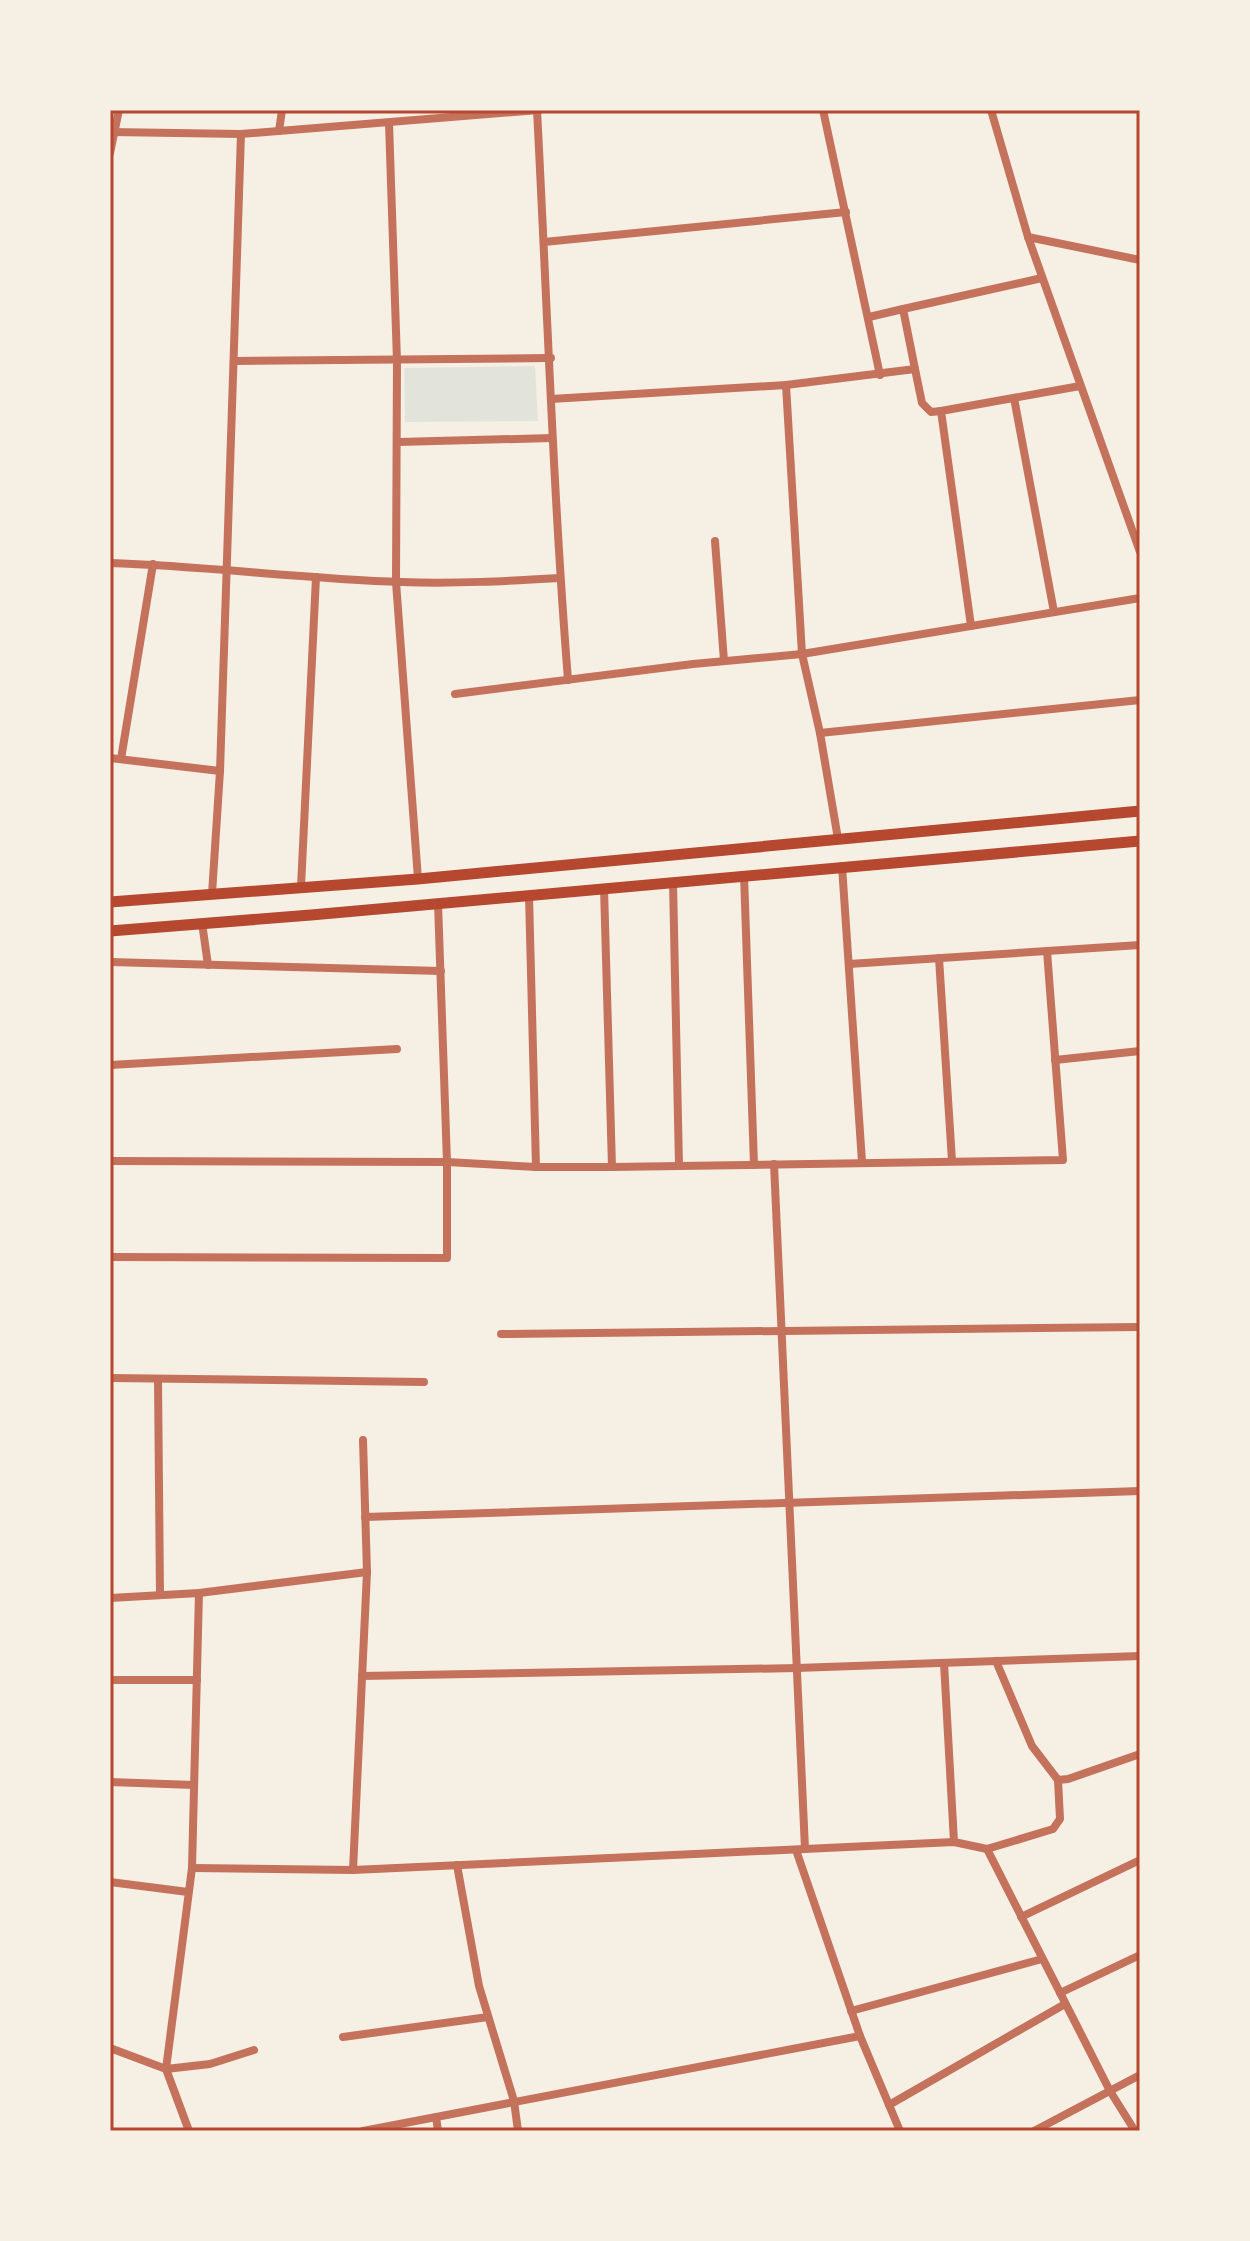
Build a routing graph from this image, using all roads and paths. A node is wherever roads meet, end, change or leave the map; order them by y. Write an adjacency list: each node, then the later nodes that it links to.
1 (119, 110): 8 (street)
2 (282, 110): 7 (street)
3 (538, 110): 6 (street); 13 (street)
4 (823, 110): 11 (street)
5 (991, 110): 12 (street)
6 (389, 123): 7 (street); 20 (street)
7 (279, 131): 9 (street)
8 (112, 132): 9 (street); 10 (street)
9 (241, 134): 19 (street)
10 (110, 153)
11 (846, 212): 13 (street); 17 (street)
12 (1028, 237): 14 (street); 15 (street)
13 (544, 242): 18 (street)
14 (1140, 260)
15 (1042, 278): 16 (street); 24 (street)
16 (903, 309): 17 (street); 21 (street)
17 (869, 317): 22 (street)
18 (551, 358): 20 (street); 26 (street)
19 (235, 361): 20 (street); 34 (street)
20 (397, 361): 29 (street)
21 (915, 369): 22 (street); 27 (street)
22 (880, 375): 23 (street)
23 (786, 385): 26 (street); 41 (street)
24 (1080, 386): 25 (street); 31 (street)
25 (1014, 398): 27 (street); 39 (street)
26 (551, 399): 28 (street)
27 (941, 411): 40 (street)
28 (552, 438): 29 (street); 36 (street)
29 (398, 442): 37 (street)
30 (715, 541): 42 (street)
31 (1140, 552)
32 (110, 563): 33 (street)
33 (153, 564): 34 (street); 48 (street)
34 (227, 570): 35 (street); 49 (street)
35 (316, 577): 37 (street); 57 (street)
36 (560, 578): 37 (street); 43 (street)
37 (396, 582): 55 (street)
38 (1140, 598): 39 (street)
39 (1054, 612): 40 (street)
40 (971, 626): 41 (street)
41 (802, 654): 42 (street); 46 (street)
42 (724, 661): 43 (street)
43 (568, 680): 44 (street)
44 (455, 694)
45 (1140, 700): 46 (street)
46 (820, 733): 51 (street)
47 (110, 758): 48 (street)
48 (121, 759): 49 (street)
49 (220, 771): 59 (street)
50 (1140, 811): 51 (main road)
51 (838, 839): 55 (main road)
52 (1140, 841): 53 (main road)
53 (842, 866): 54 (main road); 69 (street)
54 (744, 875): 56 (main road); 81 (street)
55 (418, 879): 57 (main road)
56 (673, 882): 58 (main road); 82 (street)
57 (301, 887): 59 (main road)
58 (604, 888): 60 (main road); 84 (street)
59 (212, 894): 61 (main road)
60 (529, 895): 62 (main road); 83 (street)
61 (110, 902)
62 (438, 903): 63 (main road); 71 (street)
63 (202, 923): 64 (main road); 70 (street)
64 (110, 931)
65 (1140, 945): 66 (street)
66 (1047, 951): 67 (street); 74 (street)
67 (939, 958): 69 (street); 77 (street)
68 (110, 962): 70 (street)
69 (849, 964): 79 (street)
70 (208, 965): 71 (street)
71 (441, 971): 78 (street)
72 (397, 1049): 75 (street)
73 (1140, 1051): 74 (street)
74 (1055, 1060): 77 (street)
75 (110, 1065)
76 (110, 1161): 78 (street)
77 (952, 1161): 79 (street)
78 (447, 1162): 83 (street); 85 (street)
79 (862, 1162): 80 (street)
80 (774, 1164): 81 (street); 87 (street)
81 (754, 1165): 82 (street)
82 (679, 1166): 84 (street)
83 (536, 1167): 84 (street)
84 (612, 1167)
85 (110, 1257)
86 (1140, 1327): 87 (street)
87 (781, 1331): 88 (street); 94 (street)
88 (501, 1334)
89 (110, 1378): 90 (street)
90 (158, 1379): 91 (street); 98 (street)
91 (424, 1382)
92 (363, 1440): 95 (street)
93 (1140, 1491): 94 (street)
94 (789, 1504): 95 (street); 103 (street)
95 (365, 1517): 96 (street)
96 (367, 1572): 97 (street); 104 (street)
97 (199, 1593): 98 (street); 106 (street)
98 (160, 1595): 99 (street)
99 (110, 1598)
100 (1140, 1656): 101 (street)
101 (996, 1661): 102 (street); 108 (street)
102 (944, 1663): 103 (street); 111 (street)
103 (797, 1668): 104 (street); 112 (street)
104 (362, 1676): 117 (street)
105 (110, 1680): 106 (street)
106 (197, 1680): 110 (street)
107 (1140, 1754): 108 (street)
108 (1058, 1780): 113 (street)
109 (110, 1782): 110 (street)
110 (194, 1785): 116 (street)
111 (954, 1842): 112 (street); 113 (street)
112 (801, 1849): 115 (street); 125 (street)
113 (987, 1849): 120 (street)
114 (1140, 1860): 120 (street)
115 (457, 1865): 117 (street); 126 (street)
116 (192, 1868): 117 (street); 119 (street)
117 (353, 1870)
118 (110, 1882): 119 (street)
119 (188, 1892): 131 (street)
120 (1021, 1917): 122 (street)
121 (1140, 1955): 123 (street)
122 (1042, 1959): 123 (street); 125 (street)
123 (1060, 1993): 124 (street)
124 (1065, 2004): 133 (street); 135 (street)
125 (851, 2011): 127 (street)
126 (488, 2017): 128 (street); 134 (street)
127 (860, 2036): 134 (street); 135 (street)
128 (343, 2037)
129 (110, 2048): 131 (street)
130 (254, 2050): 131 (street)
131 (166, 2069): 137 (street)
132 (1140, 2075): 133 (street)
133 (1110, 2091): 142 (street); 143 (street)
134 (514, 2101): 136 (street); 140 (street)
135 (889, 2105): 141 (street)
136 (436, 2117): 138 (street); 139 (street)
137 (189, 2131)
138 (363, 2131)
139 (438, 2131)
140 (518, 2131)
141 (900, 2131)
142 (1034, 2131)
143 (1135, 2131)

